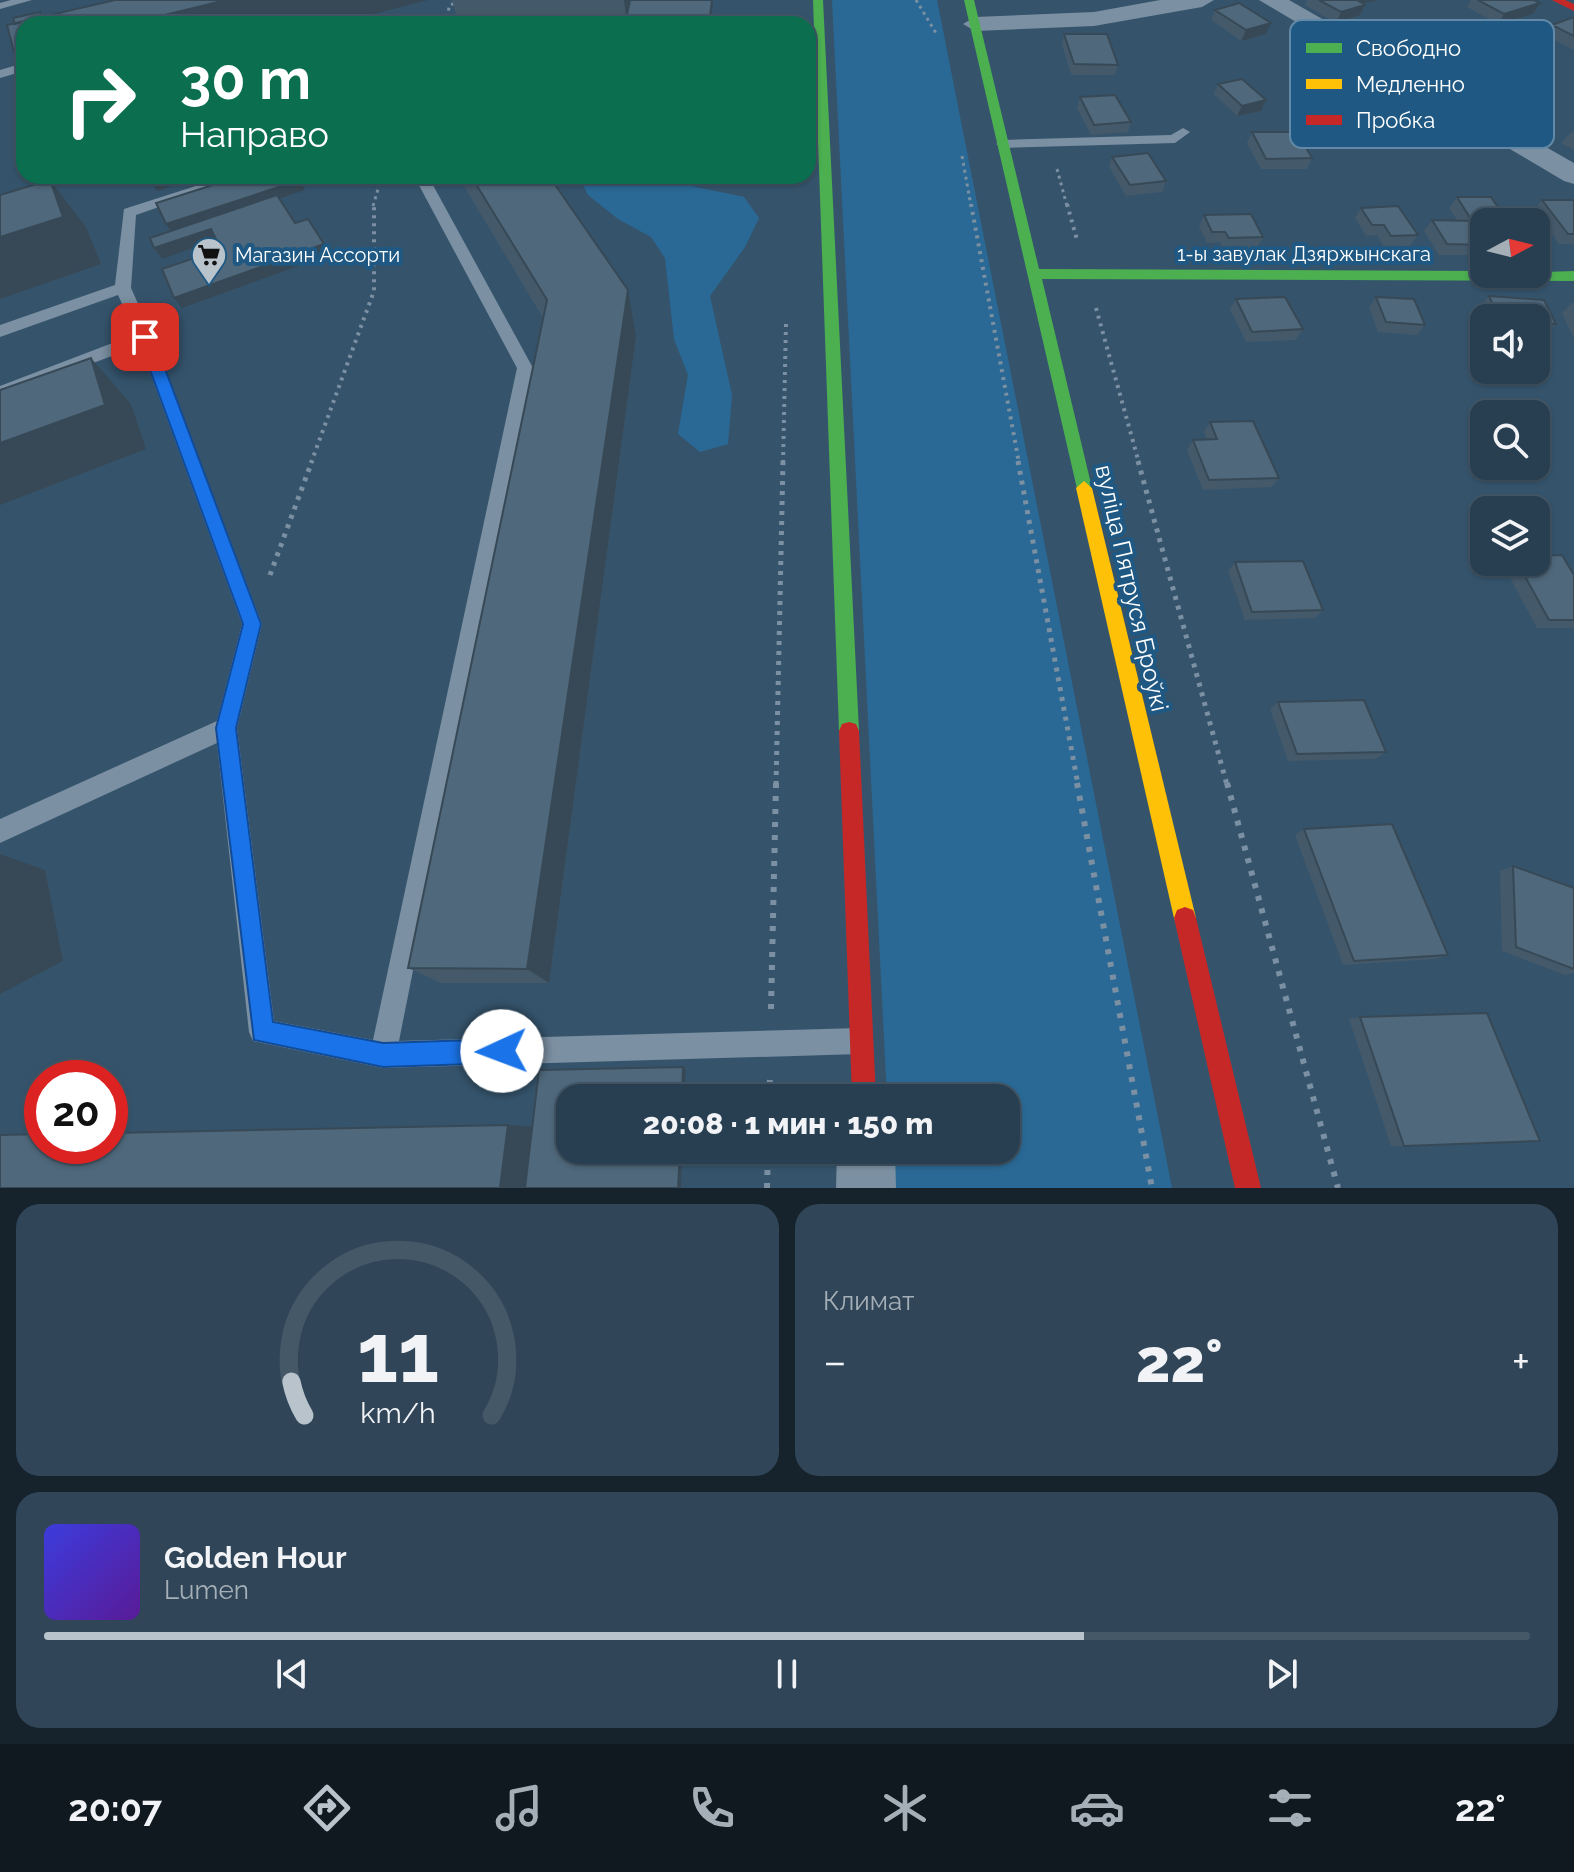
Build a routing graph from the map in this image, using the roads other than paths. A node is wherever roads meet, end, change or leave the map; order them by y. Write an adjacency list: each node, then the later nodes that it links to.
1 (26, 0): 6 (lane)
2 (818, 0): 24 (street)
3 (1202, 0): 8 (street)
4 (1271, 0): 9 (street)
5 (1557, 0): 7 (street)
6 (0, 6)
7 (1574, 8)
8 (972, 12): 11 (street, вуліца Пятруся Броўкі)
9 (1306, 20)
10 (1183, 132): 11 (lane)
11 (1003, 144): 16 (street, вуліца Пятруся Броўкі)
12 (1527, 148): 13 (street)
13 (1574, 175)
14 (216, 184): 18 (lane)
15 (425, 184): 25 (lane)
16 (1034, 274): 17 (street, 1-ы завулак Дзяржынскага); 29 (street, вуліца Пятруся Броўкі)
17 (1574, 276)
18 (123, 288): 19 (lane); 20 (lane)
19 (0, 331)
20 (145, 337): 21 (lane); 22 (lane)
21 (0, 393)
22 (226, 728): 23 (lane); 25 (lane)
23 (0, 831)
24 (864, 1041): 25 (lane); 26 (street)
25 (383, 1055)
26 (864, 1084)
27 (866, 1164): 28 (street)
28 (866, 1188)
29 (1248, 1188)

